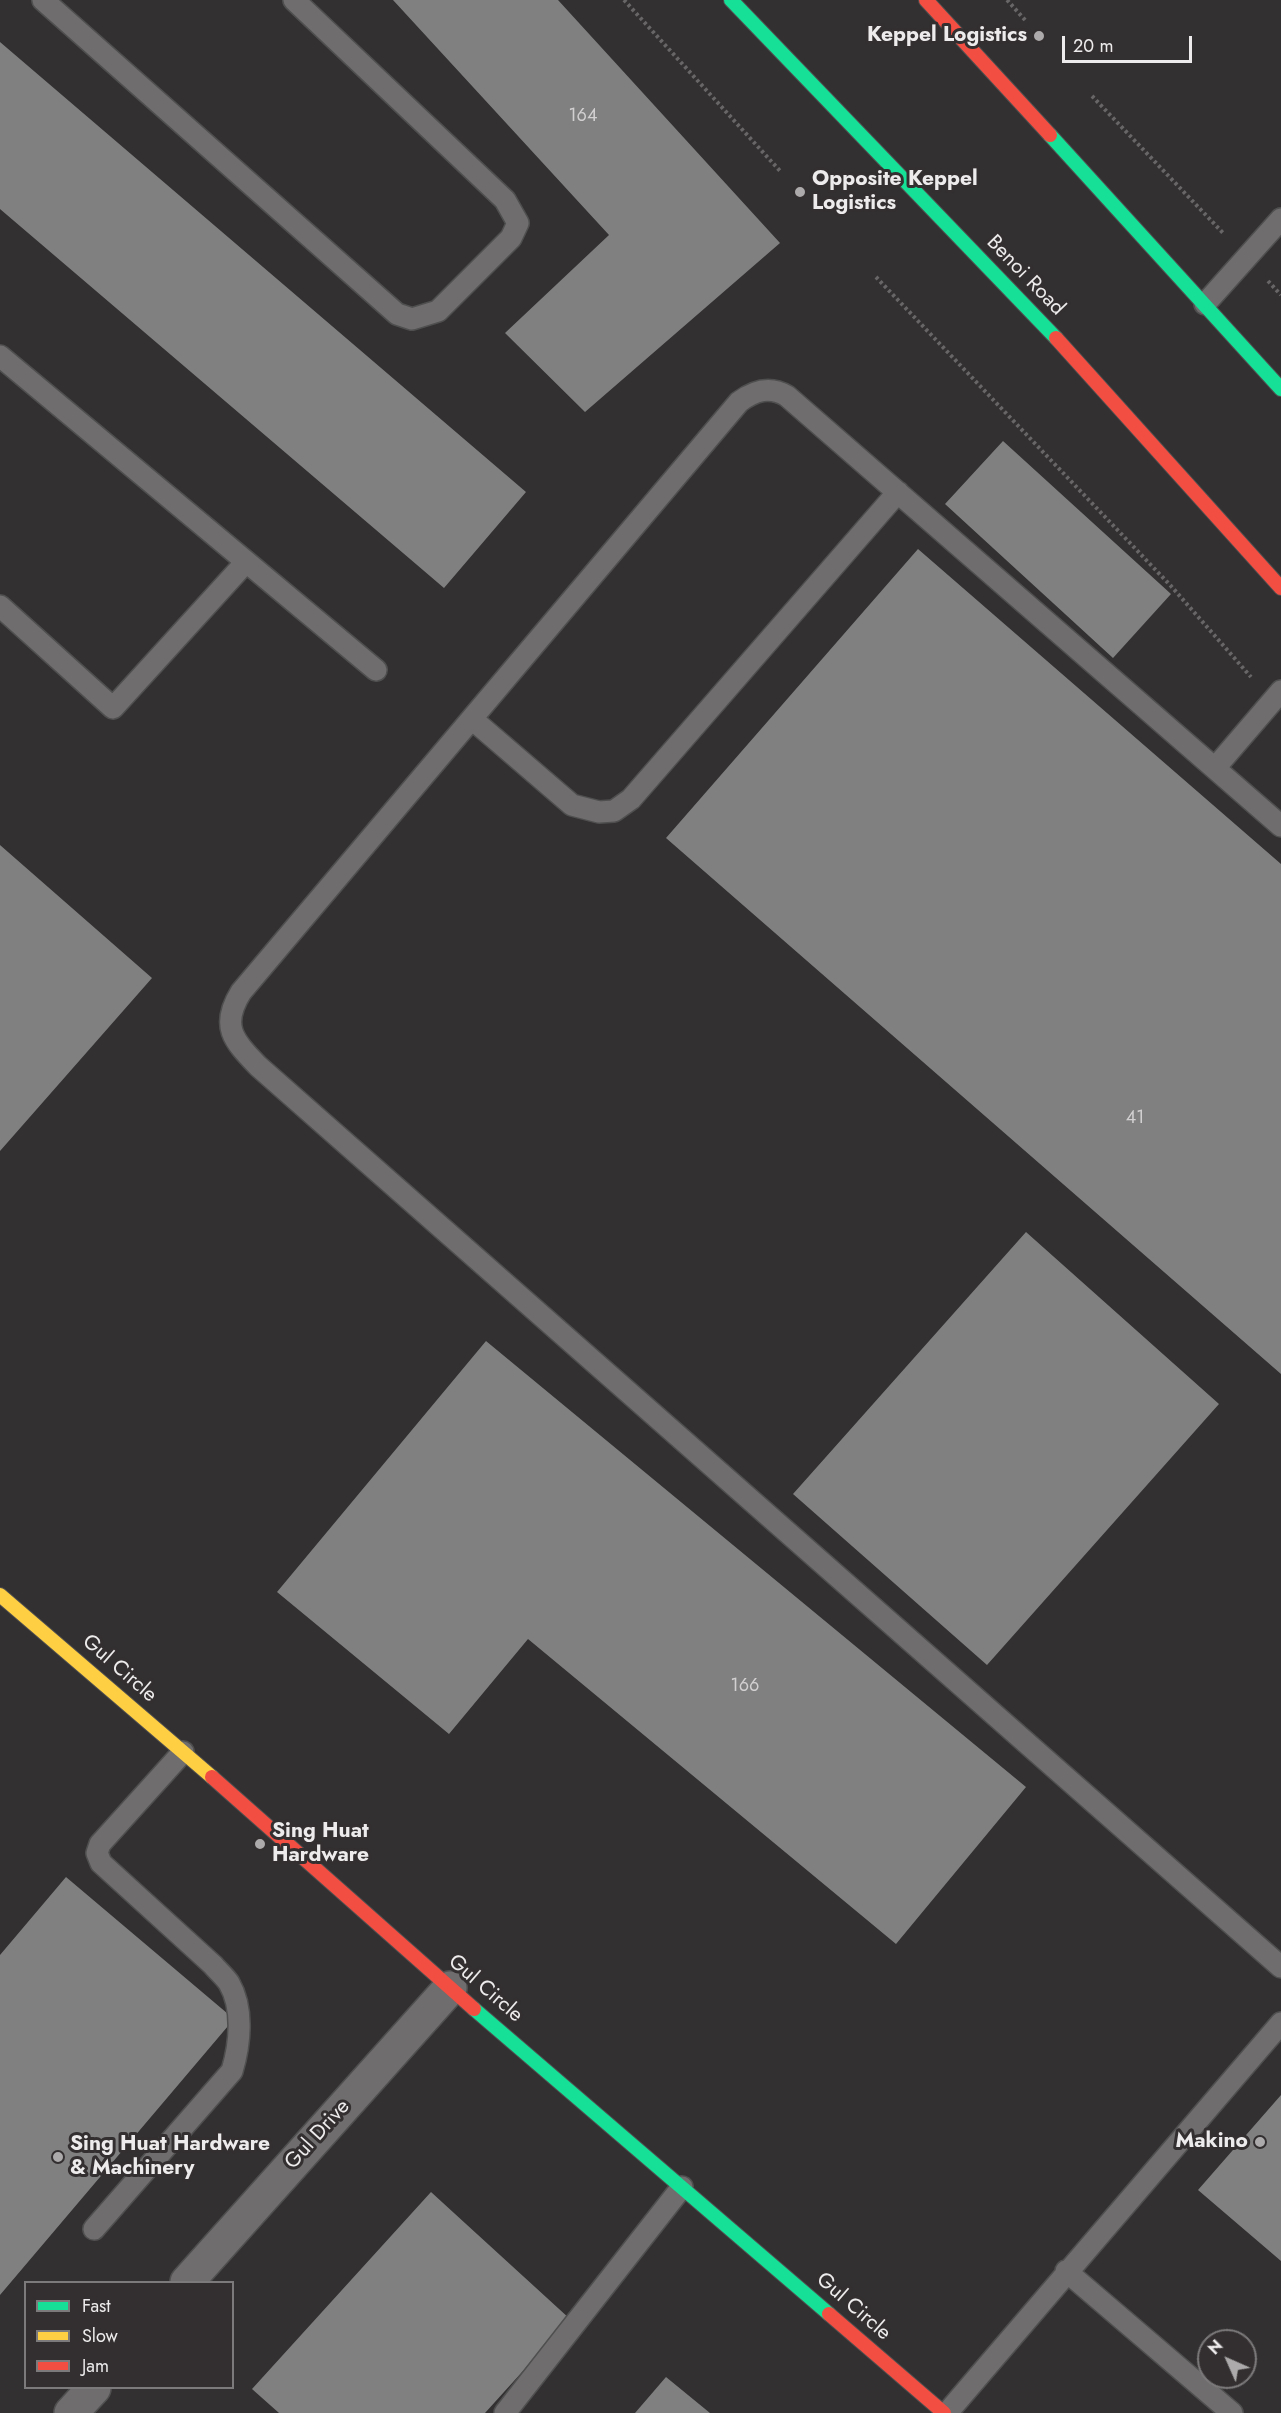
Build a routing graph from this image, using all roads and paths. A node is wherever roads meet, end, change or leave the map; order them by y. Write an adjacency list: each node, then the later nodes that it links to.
1 (43, 0): 2 (lane)
2 (294, 0)
3 (624, 0): 9 (path)
4 (731, 0): 19 (main road, Benoi Road)
5 (926, 0): 14 (main road)
6 (1007, 0): 7 (path)
7 (1026, 21)
8 (1092, 96): 11 (path)
9 (781, 172)
10 (1281, 219): 11 (lane)
11 (1247, 257): 13 (path); 14 (lane)
12 (876, 277): 22 (path)
13 (1281, 295)
14 (1205, 304): 16 (main road)
15 (0, 356): 18 (lane)
16 (1281, 389)
17 (898, 492): 23 (lane); 23 (lane); 24 (lane)
18 (246, 562): 20 (lane); 21 (lane)
19 (1281, 588)
20 (0, 606)
21 (376, 670)
22 (1277, 696): 24 (lane)
23 (472, 719): 28 (lane)
24 (1215, 768): 25 (lane)
25 (1281, 826)
26 (0, 1595): 27 (main road, Gul Circle)
27 (183, 1752): 29 (main road, Gul Circle); 32 (lane)
28 (1281, 1967)
29 (450, 1988): 31 (main road, Gul Circle); 34 (street, Gul Drive)
30 (1281, 2022): 33 (lane)
31 (682, 2187): 37 (lane); 38 (main road, Gul Circle)
32 (94, 2229)
33 (1066, 2271): 38 (lane); 39 (lane)
34 (189, 2281)
35 (93, 2389): 36 (street)
36 (71, 2413)
37 (505, 2413)
38 (945, 2413)
39 (1232, 2413)

